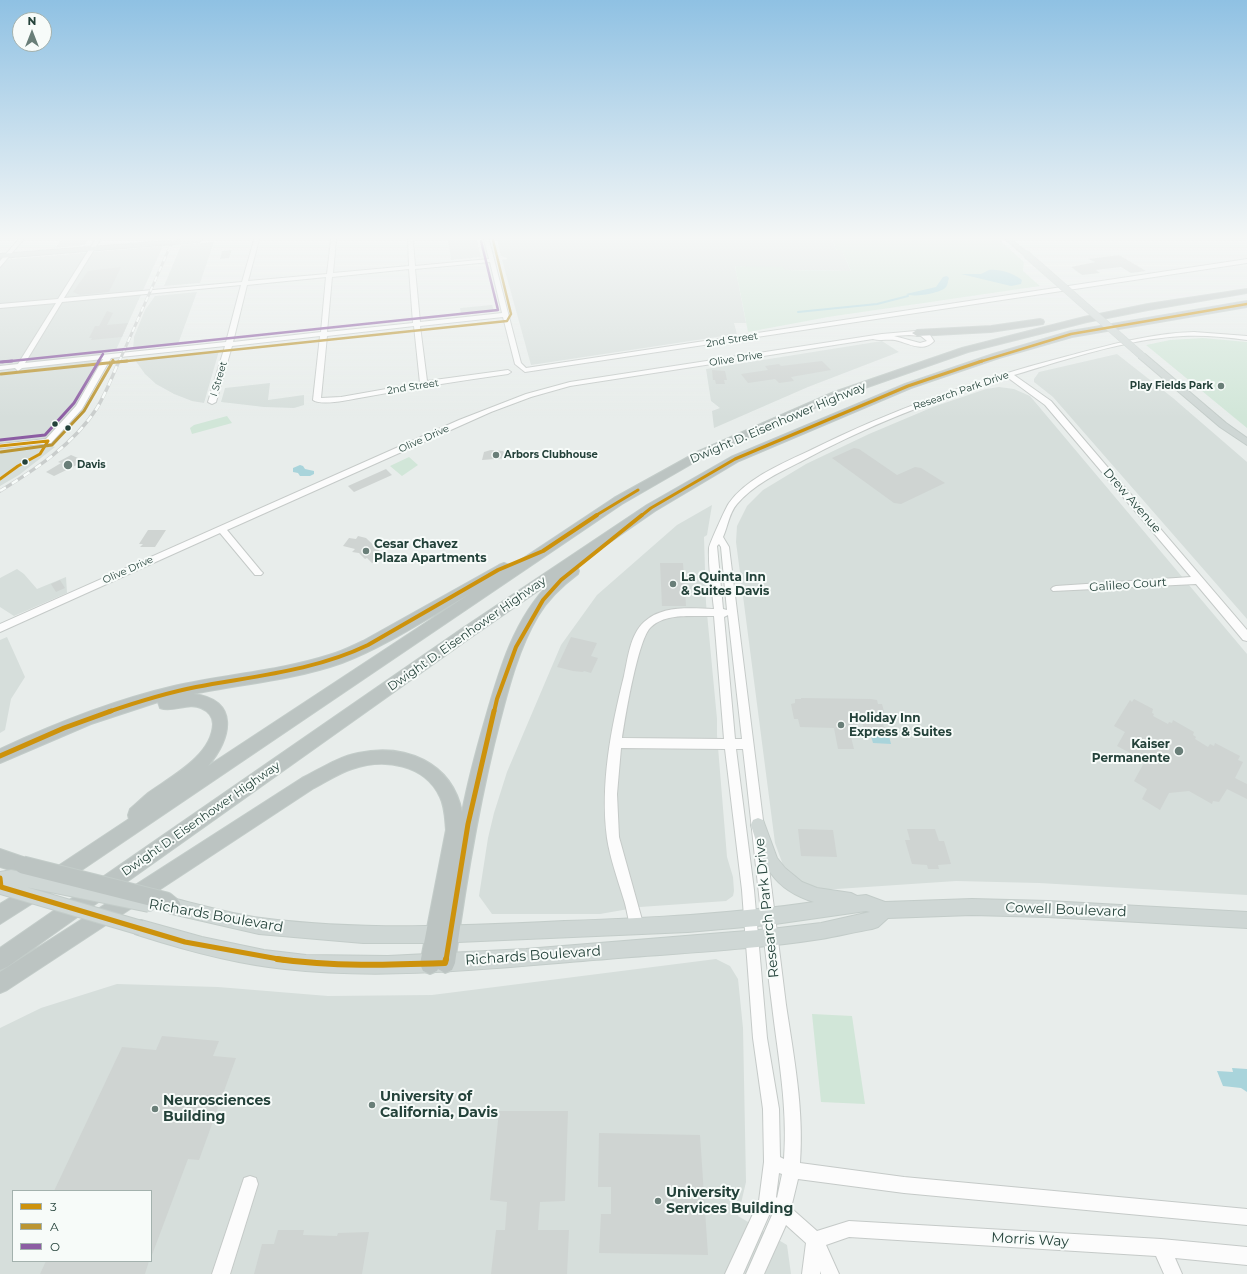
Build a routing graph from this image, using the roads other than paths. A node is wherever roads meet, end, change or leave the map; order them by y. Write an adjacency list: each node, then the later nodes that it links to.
1 (66, 299): 9 (street)
2 (240, 299): 19 (street, I Street)
3 (328, 299): 16 (street)
4 (415, 299): 14 (street)
5 (501, 299): 13 (street)
6 (992, 299): 13 (street, 2nd Street)
7 (1082, 299): 20 (main road, bridge)
8 (1195, 299): 12 (highway, Dwight D. Eisenhower Highway)
9 (60, 300): 11 (street); 23 (street)
10 (1247, 304): 31 (highway, Dwight D. Eisenhower Highway)
11 (0, 306)
12 (1148, 307): 15 (highway); 34 (highway, Dwight D. Eisenhower Highway)
13 (505, 315): 14 (street)
14 (417, 325): 16 (street); 26 (street)
15 (917, 333): 17 (street, Olive Drive); 17 (street, Olive Drive)
16 (324, 334): 19 (street); 26 (street, 2nd Street)
17 (875, 338): 32 (street, Olive Drive)
18 (1247, 338): 25 (street, Research Park Drive)
19 (229, 344): 21 (street); 27 (street, I Street)
20 (1145, 355): 28 (main road); 29 (main road)
21 (108, 356): 23 (street); 30 (street)
22 (0, 368): 23 (street)
23 (18, 368)
24 (508, 372): 26 (street, 2nd Street)
25 (1008, 374): 33 (street, Research Park Drive); 36 (street, Drew Avenue)
26 (424, 384)
27 (212, 402)
28 (1247, 434)
29 (1247, 442)
30 (0, 446)
31 (651, 508): 59 (highway); 62 (highway, Dwight D. Eisenhower Highway)
32 (220, 529): 35 (street); 40 (street, Olive Drive)
33 (719, 538): 38 (street, Research Park Drive); 39 (street, Research Park Drive)
34 (543, 551): 45 (highway); 48 (highway, Dwight D. Eisenhower Highway)
35 (258, 573)
36 (1200, 580): 37 (street, Galileo Court); 41 (street, Drew Avenue)
37 (1056, 589)
38 (719, 613): 39 (street); 42 (street); 43 (street, Research Park Drive)
39 (732, 613): 44 (street, Research Park Drive)
40 (0, 628)
41 (1247, 637)
42 (616, 743): 43 (street); 58 (street)
43 (730, 744): 44 (street); 56 (street, Research Park Drive)
44 (748, 744): 47 (street, Research Park Drive)
45 (0, 756)
46 (0, 766): 48 (highway)
47 (758, 825): 51 (main road); 55 (street, Research Park Drive)
48 (100, 848): 54 (highway, Dwight D. Eisenhower Highway)
49 (0, 858): 52 (highway, bridge)
50 (1, 878): 52 (main road, Richards Boulevard, bridge); 63 (main road, Richards Boulevard, bridge)
51 (866, 903): 53 (main road, Cowell Boulevard); 55 (main road, Cowell Boulevard)
52 (172, 906): 59 (main road, Richards Boulevard)
53 (885, 910): 57 (main road, Cowell Boulevard); 60 (main road)
54 (0, 915)
55 (768, 917): 56 (main road, Richards Boulevard); 60 (street, Research Park Drive)
56 (749, 919): 58 (main road, Richards Boulevard); 61 (street, Research Park Drive)
57 (1247, 920)
58 (637, 927): 59 (main road, Richards Boulevard)
59 (442, 935): 63 (highway); 64 (highway)
60 (771, 938): 61 (main road, Richards Boulevard); 66 (street, Research Park Drive)
61 (751, 939): 63 (main road, Richards Boulevard); 65 (street, Research Park Drive)
62 (0, 960)
63 (438, 963)
64 (0, 983)
65 (772, 1162): 66 (street); 68 (street, Research Park Drive)
66 (792, 1170): 69 (street, Research Park Drive); 70 (street)
67 (250, 1184): 74 (street)
68 (767, 1201): 69 (street); 75 (street, Research Park Drive)
69 (783, 1212): 71 (street); 76 (street, Research Park Drive)
70 (1247, 1217)
71 (815, 1240): 72 (street, Morris Way); 77 (street); 78 (street)
72 (1161, 1248): 73 (street, Morris Way); 79 (street)
73 (1247, 1256)
74 (221, 1274)
75 (734, 1274)
76 (755, 1274)
77 (811, 1274)
78 (830, 1274)
79 (1173, 1274)

